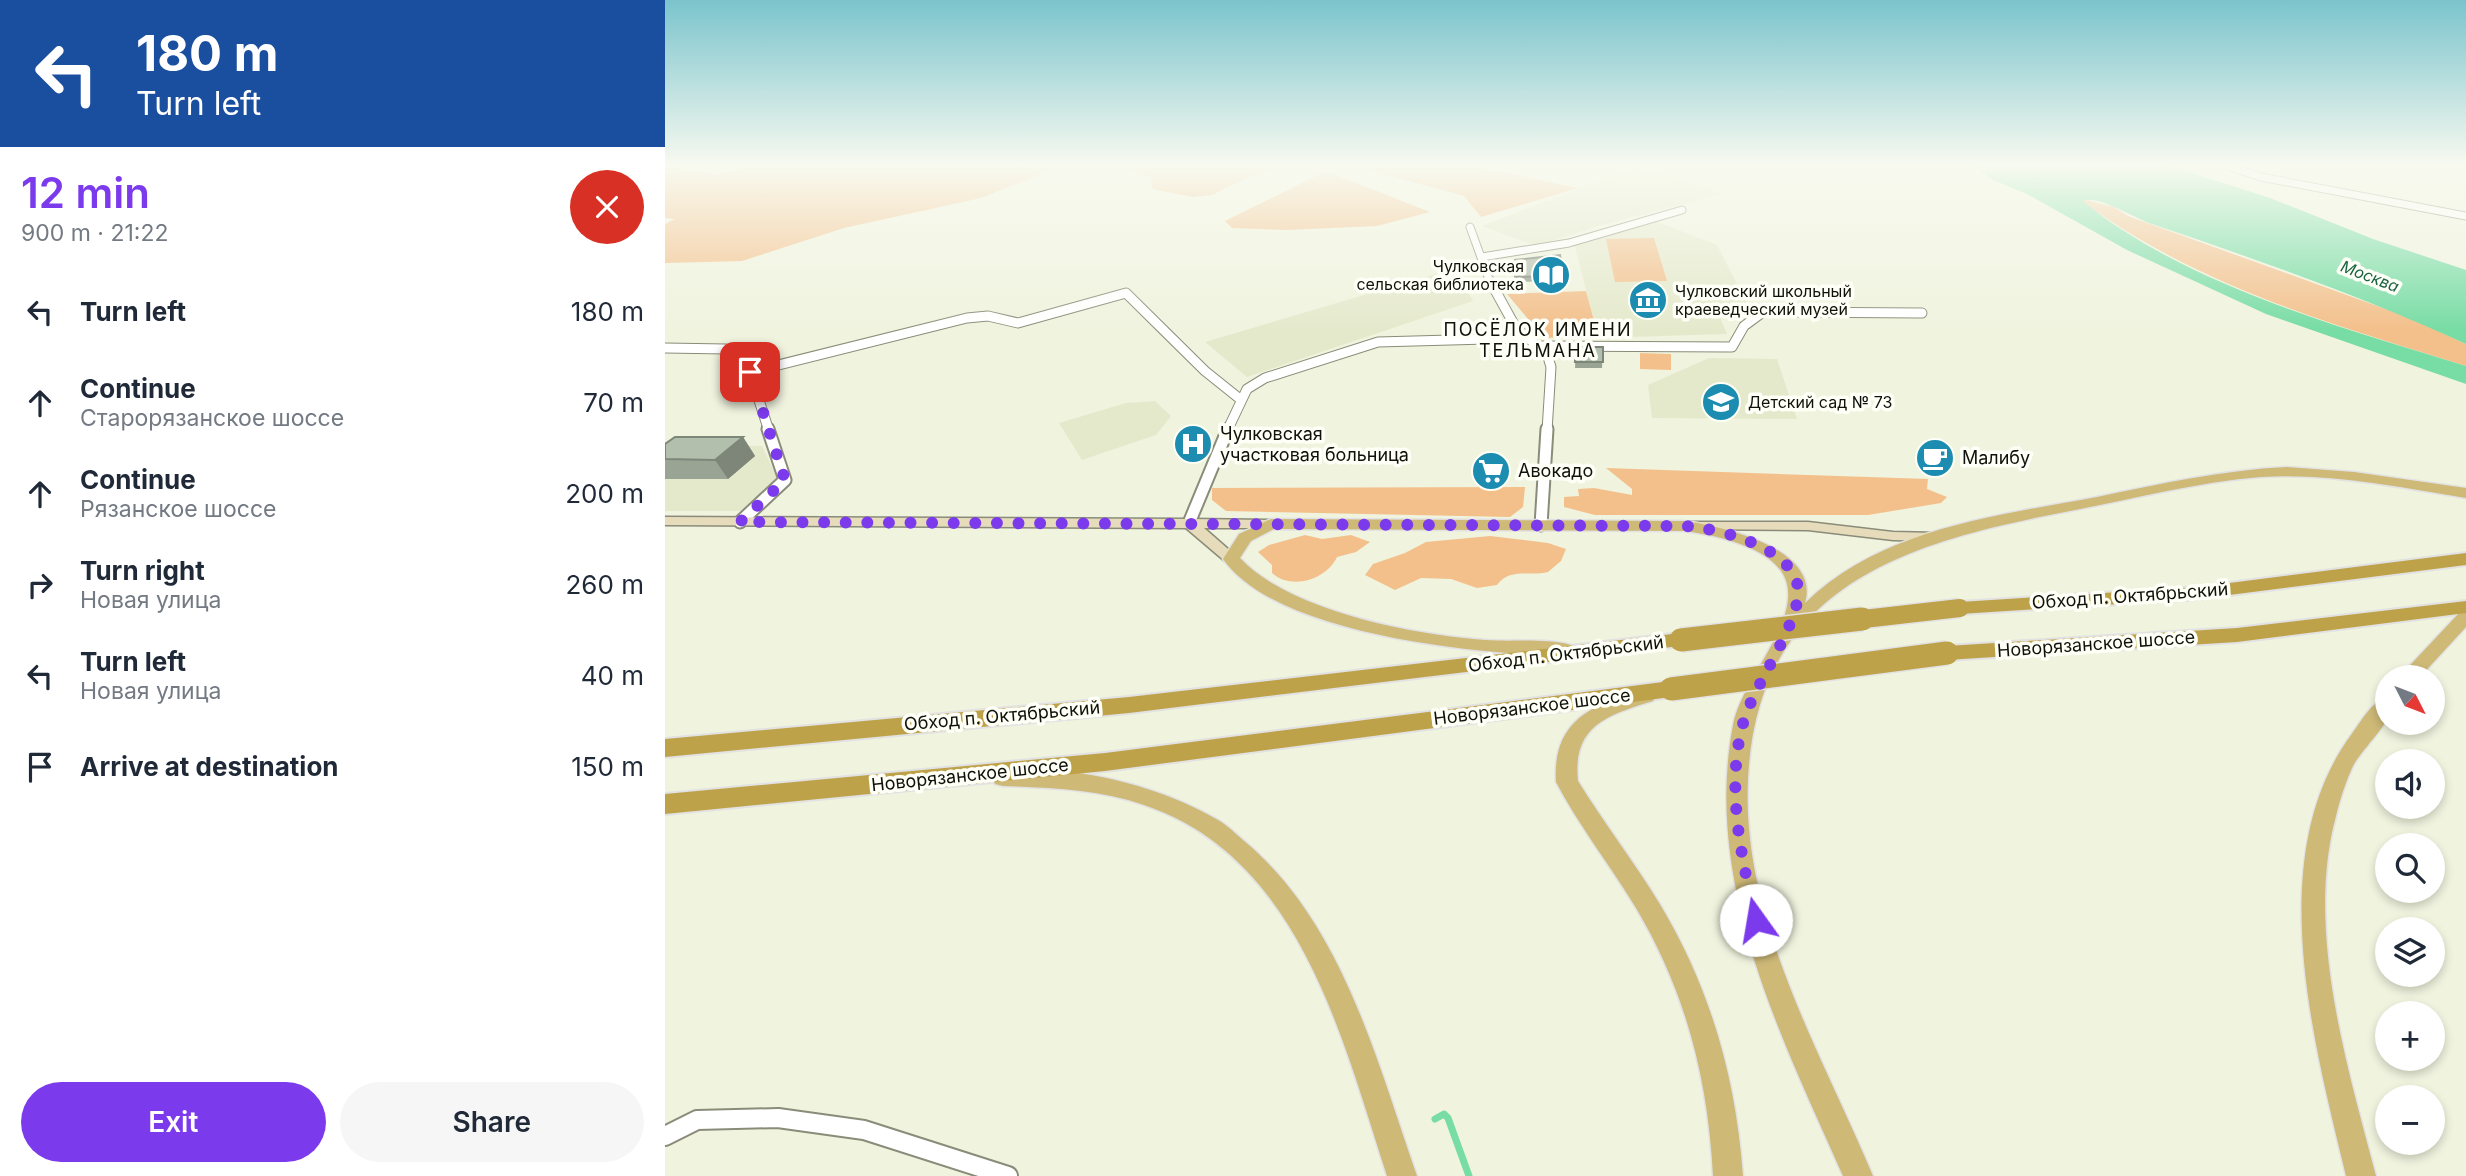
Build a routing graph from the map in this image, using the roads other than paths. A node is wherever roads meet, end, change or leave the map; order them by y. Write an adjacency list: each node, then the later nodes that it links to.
1 (1645, 221): 3 (street)
2 (1470, 227): 3 (street)
3 (1482, 257): 5 (street)
4 (1923, 313): 6 (street)
5 (1523, 338): 6 (street); 9 (street)
6 (1533, 346): 15 (street)
7 (665, 348): 8 (street)
8 (750, 372): 9 (street); 12 (street)
9 (1240, 399): 13 (street)
10 (2466, 494): 17 (main road)
11 (665, 521): 12 (main road)
12 (740, 522): 13 (main road)
13 (1189, 523): 14 (main road); 18 (main road)
14 (1271, 524): 15 (main road); 18 (main road)
15 (1541, 525): 16 (main road)
16 (1684, 526): 17 (main road); 22 (main road)
17 (1936, 537): 22 (main road)
18 (1231, 559): 23 (main road)
19 (2466, 559): 23 (highway, Обход п. Октябрьский, bridge)
20 (2466, 607): 25 (highway, Новорязанское шоссе, bridge)
21 (2466, 616): 24 (main road)
22 (1778, 646): 34 (main road)
23 (1589, 651): 27 (highway, Обход п. Октябрьский)
24 (2420, 665)
25 (1671, 689): 28 (highway, Новорязанское шоссе); 33 (main road)
26 (2375, 721): 35 (main road)
27 (665, 748)
28 (961, 777): 29 (highway, Новорязанское шоссе); 32 (main road)
29 (665, 804)
30 (665, 1136): 31 (street)
31 (1008, 1176)
32 (1402, 1176)
33 (1728, 1176)
34 (1858, 1176)
35 (2361, 1176)

